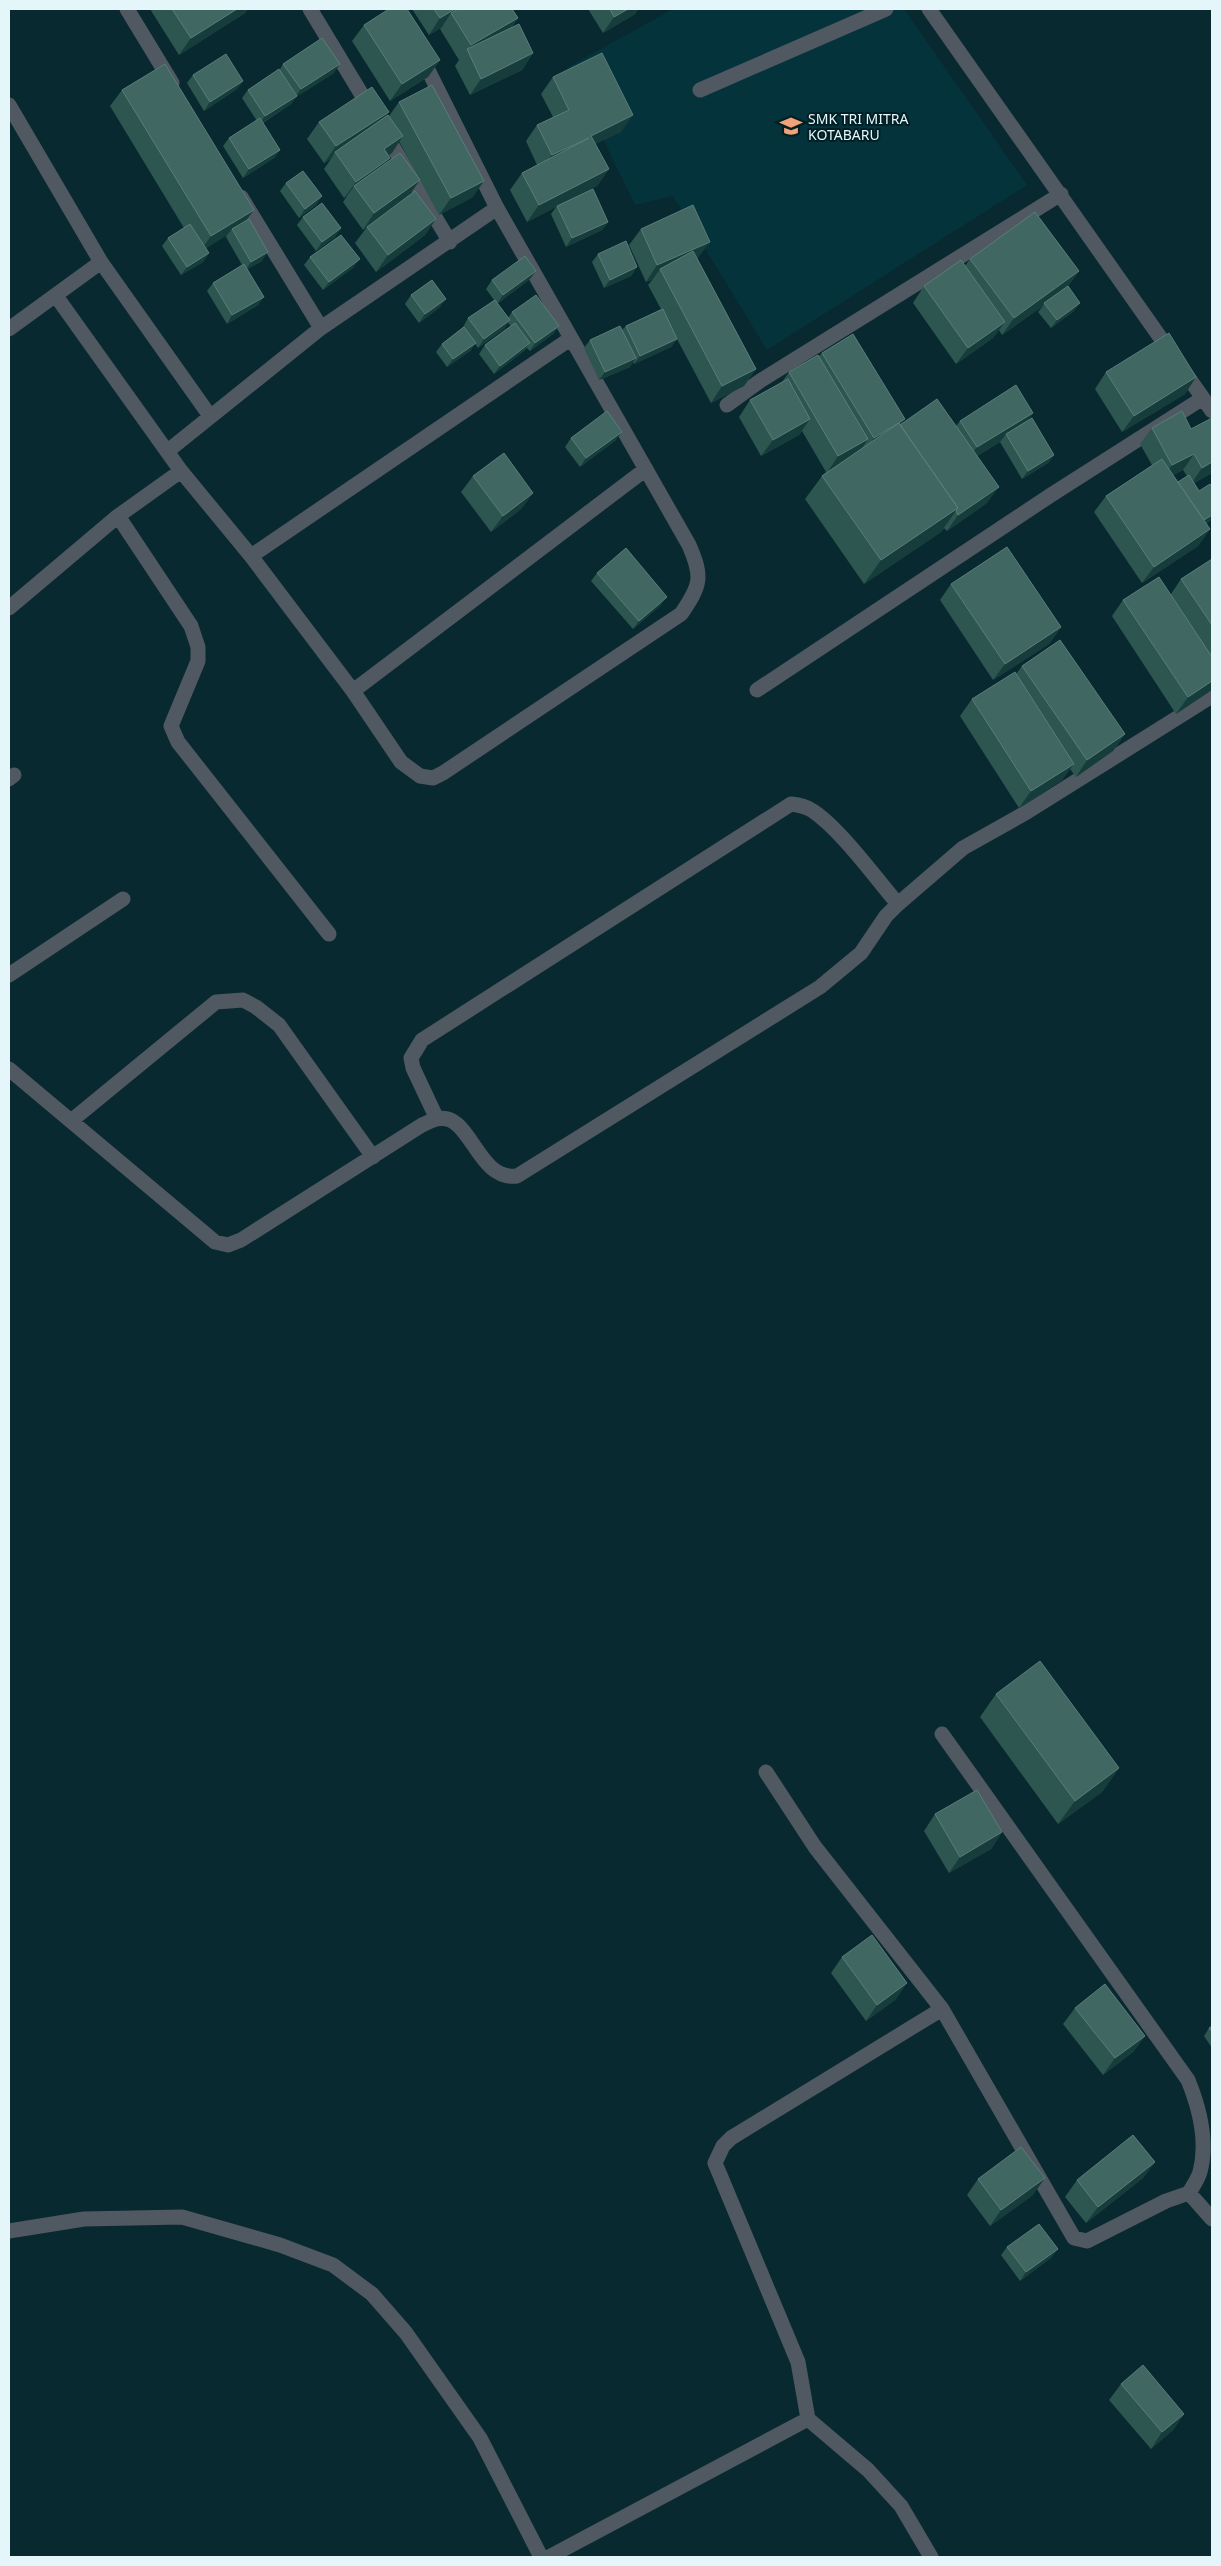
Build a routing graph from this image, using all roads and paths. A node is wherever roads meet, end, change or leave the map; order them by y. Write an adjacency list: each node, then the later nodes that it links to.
1 (127, 9): 7 (street)
2 (310, 9): 12 (street)
3 (886, 9): 6 (street)
4 (929, 9): 10 (street)
5 (414, 42): 11 (street)
6 (700, 90)
7 (178, 93)
8 (9, 105): 13 (street)
9 (234, 185): 15 (street)
10 (1061, 194): 18 (street); 19 (street)
11 (497, 208): 12 (street); 17 (street)
12 (450, 242): 15 (street)
13 (101, 262): 14 (street); 21 (street)
14 (56, 296): 16 (street); 22 (street)
15 (321, 328): 21 (street)
16 (9, 329)
17 (570, 339): 23 (street); 26 (street)
18 (1203, 398): 20 (street); 29 (street)
19 (727, 405)
20 (1212, 411)
21 (210, 416): 22 (street)
22 (169, 450): 24 (street)
23 (646, 469): 28 (street); 28 (street)
24 (181, 470): 25 (street); 26 (street)
25 (118, 516): 27 (street); 33 (street)
26 (252, 556): 28 (street)
27 (9, 608)
28 (353, 690)
29 (757, 690)
30 (1212, 696): 32 (street)
31 (123, 899): 34 (street)
32 (898, 904): 36 (street); 36 (street)
33 (329, 934)
34 (9, 975)
35 (9, 1069): 37 (street)
36 (437, 1118): 38 (street)
37 (71, 1122): 38 (street); 38 (street)
38 (373, 1157)
39 (942, 1734): 42 (street)
40 (766, 1772): 41 (street)
41 (942, 2009): 42 (street); 45 (street)
42 (1189, 2193): 43 (street)
43 (1212, 2219)
44 (9, 2231): 46 (street)
45 (808, 2419): 47 (street); 48 (street)
46 (541, 2557)
47 (549, 2557)
48 (931, 2557)

